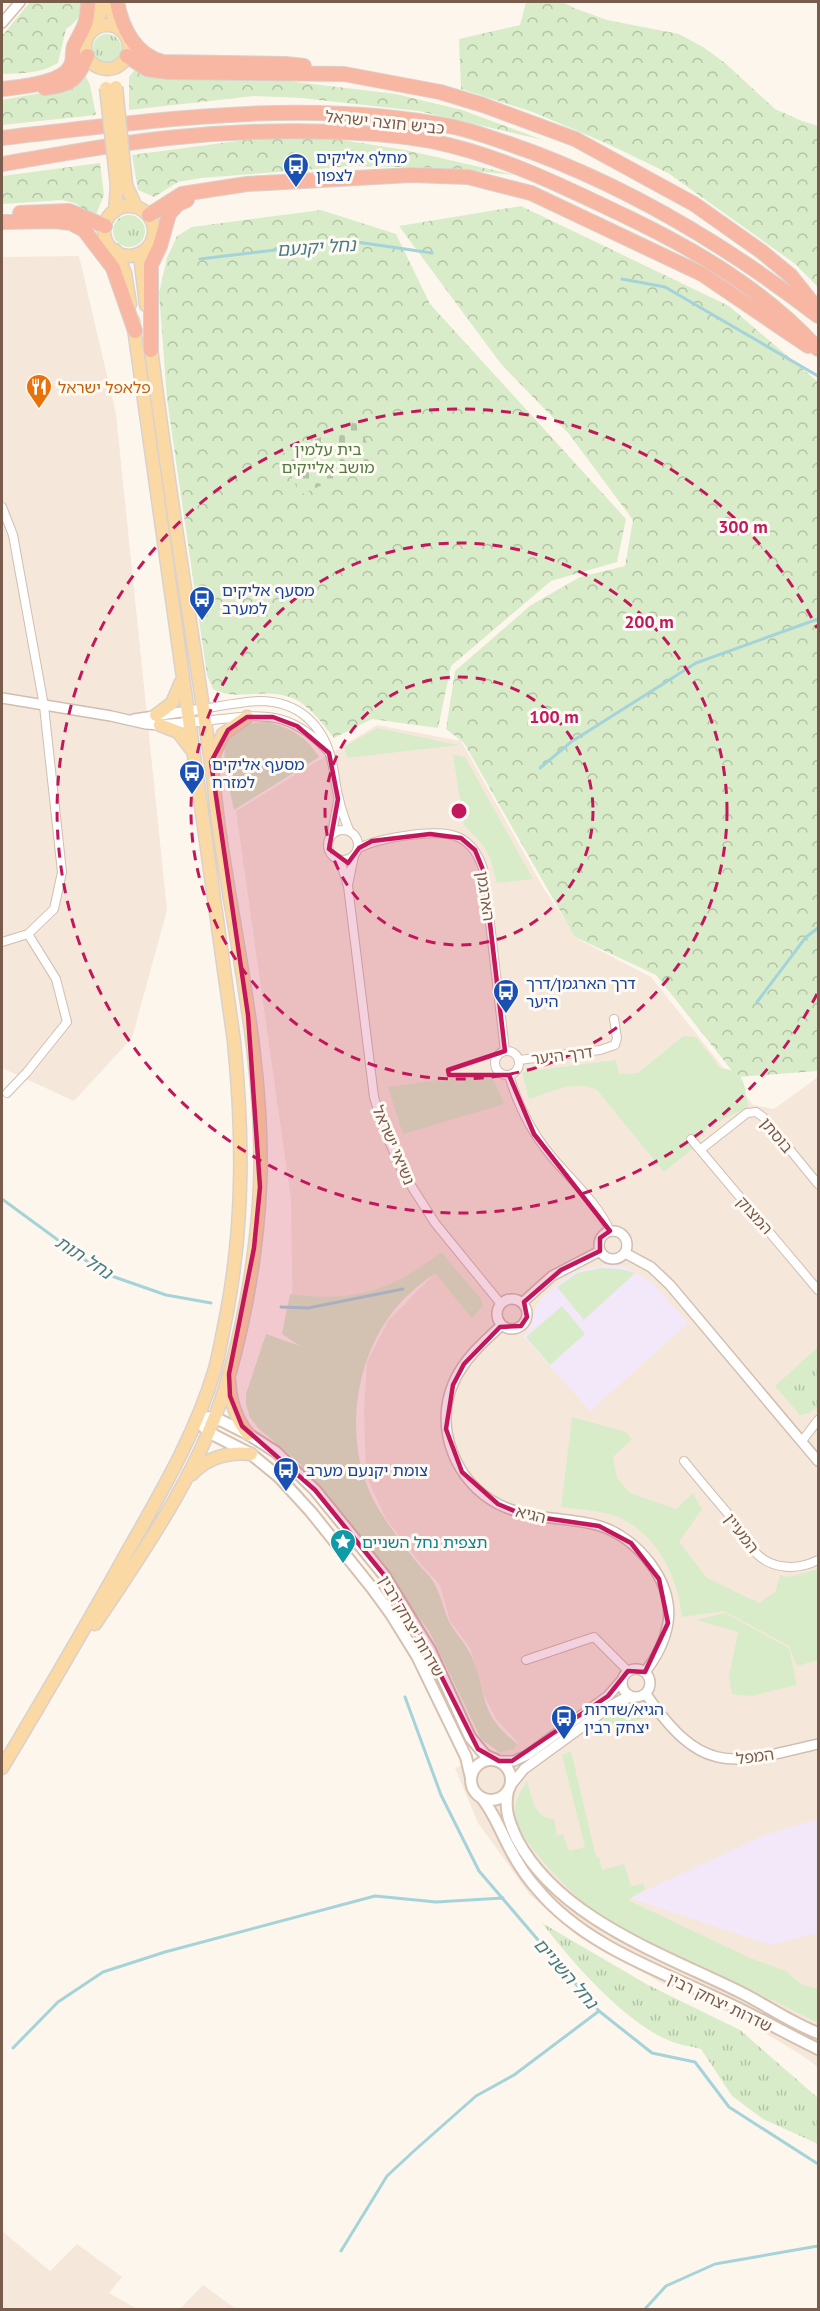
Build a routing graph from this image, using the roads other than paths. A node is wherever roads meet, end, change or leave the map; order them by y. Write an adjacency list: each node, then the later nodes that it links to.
1 (20, 2): 6 (street)
2 (88, 2): 13 (highway)
3 (102, 2): 8 (main road)
4 (108, 2): 7 (main road)
5 (117, 2): 11 (highway)
6 (2, 24)
7 (121, 30): 8 (main road); 9 (main road)
8 (89, 35): 10 (main road)
9 (125, 59): 10 (main road); 11 (highway); 12 (main road)
10 (92, 61): 12 (main road); 14 (highway)
11 (344, 74): 27 (highway)
12 (111, 87): 18 (main road, bridge)
13 (2, 89)
14 (2, 95)
15 (2, 138): 28 (highway, כביש חוצה ישראל)
16 (2, 164): 31 (highway, כביש חוצה ישראל)
17 (247, 184): 22 (highway); 30 (highway); 31 (highway)
18 (121, 186): 19 (main road); 20 (main road)
19 (136, 207): 20 (main road); 22 (main road)
20 (115, 211): 24 (main road)
21 (2, 214): 24 (highway)
22 (149, 215): 26 (main road)
23 (2, 222): 29 (highway)
24 (105, 226): 25 (main road)
25 (115, 250): 26 (main road); 29 (main road)
26 (144, 251): 30 (main road)
27 (819, 309)
28 (819, 316)
29 (135, 331): 33 (main road)
30 (152, 350): 36 (main road)
31 (819, 351)
32 (2, 507): 35 (street)
33 (182, 678): 37 (main road); 39 (main road)
34 (2, 698): 35 (street)
35 (44, 706): 39 (street); 51 (street)
36 (203, 715): 37 (street); 38 (street); 41 (street, נשיאי ישראל); 42 (main road)
37 (188, 717): 39 (street); 40 (main road)
38 (247, 717): 41 (street); 42 (main road)
39 (158, 720): 40 (main road)
40 (193, 752): 70 (main road)
41 (329, 753): 43 (street, נשיאי ישראל)
42 (211, 762): 68 (main road)
43 (338, 799): 44 (street, נשיאי ישראל); 45 (street, נשיאי ישראל)
44 (352, 833): 45 (street); 46 (street, הארגמן); 47 (street, נשיאי ישראל)
45 (332, 834): 49 (street, נשיאי ישראל)
46 (372, 841): 47 (street, הארגמן); 54 (street, הארגמן)
47 (358, 848): 48 (street, נשיאי ישראל)
48 (354, 856): 49 (street); 50 (street, נשיאי ישראל)
49 (340, 860): 50 (street, נשיאי ישראל)
50 (348, 886): 66 (street, נשיאי ישראל)
51 (28, 934): 52 (street); 57 (street)
52 (2, 942)
53 (615, 1019): 55 (street, דרך היער)
54 (505, 1051): 55 (street); 56 (street)
55 (519, 1060): 56 (street)
56 (509, 1075): 61 (street)
57 (8, 1093)
58 (691, 1139): 59 (street, המצוק)
59 (700, 1150): 60 (street, בוסתן); 64 (street, המצוק)
60 (819, 1184)
61 (610, 1231): 62 (street); 63 (street)
62 (600, 1251): 63 (street); 65 (street)
63 (625, 1253): 74 (street)
64 (819, 1290)
65 (522, 1303): 66 (street); 67 (street)
66 (501, 1304): 67 (street)
67 (502, 1325): 82 (street, הגיא)
68 (229, 1374): 69 (main road); 73 (main road)
69 (214, 1417): 70 (main road, שדרות יצחק רבין); 72 (main road); 73 (main road, שדרות יצחק רבין)
70 (197, 1418): 72 (main road, שדרות יצחק רבין); 86 (main road)
71 (819, 1420): 74 (street)
72 (208, 1432): 75 (main road, שדרות יצחק רבין); 78 (main road)
73 (249, 1434): 88 (main road, שדרות יצחק רבין)
74 (802, 1441): 77 (street)
75 (251, 1454): 78 (main road); 90 (main road, שדרות יצחק רבין)
76 (684, 1461): 79 (street, המעיין)
77 (819, 1461)
78 (185, 1482): 86 (main road)
79 (819, 1560)
80 (526, 1660): 81 (street)
81 (628, 1671): 82 (street); 83 (street)
82 (645, 1672): 84 (street)
83 (622, 1680): 85 (street); 88 (street)
84 (646, 1694): 85 (street); 87 (street, המפל)
85 (633, 1697): 91 (street)
86 (42, 1702): 89 (main road)
87 (819, 1744)
88 (497, 1761): 90 (main road); 91 (main road)
89 (2, 1768)
90 (471, 1778): 92 (main road)
91 (510, 1788): 92 (main road); 93 (main road, שדרות יצחק רבין)
92 (481, 1797): 94 (main road, שדרות יצחק רבין)
93 (819, 2033)
94 (819, 2049)

